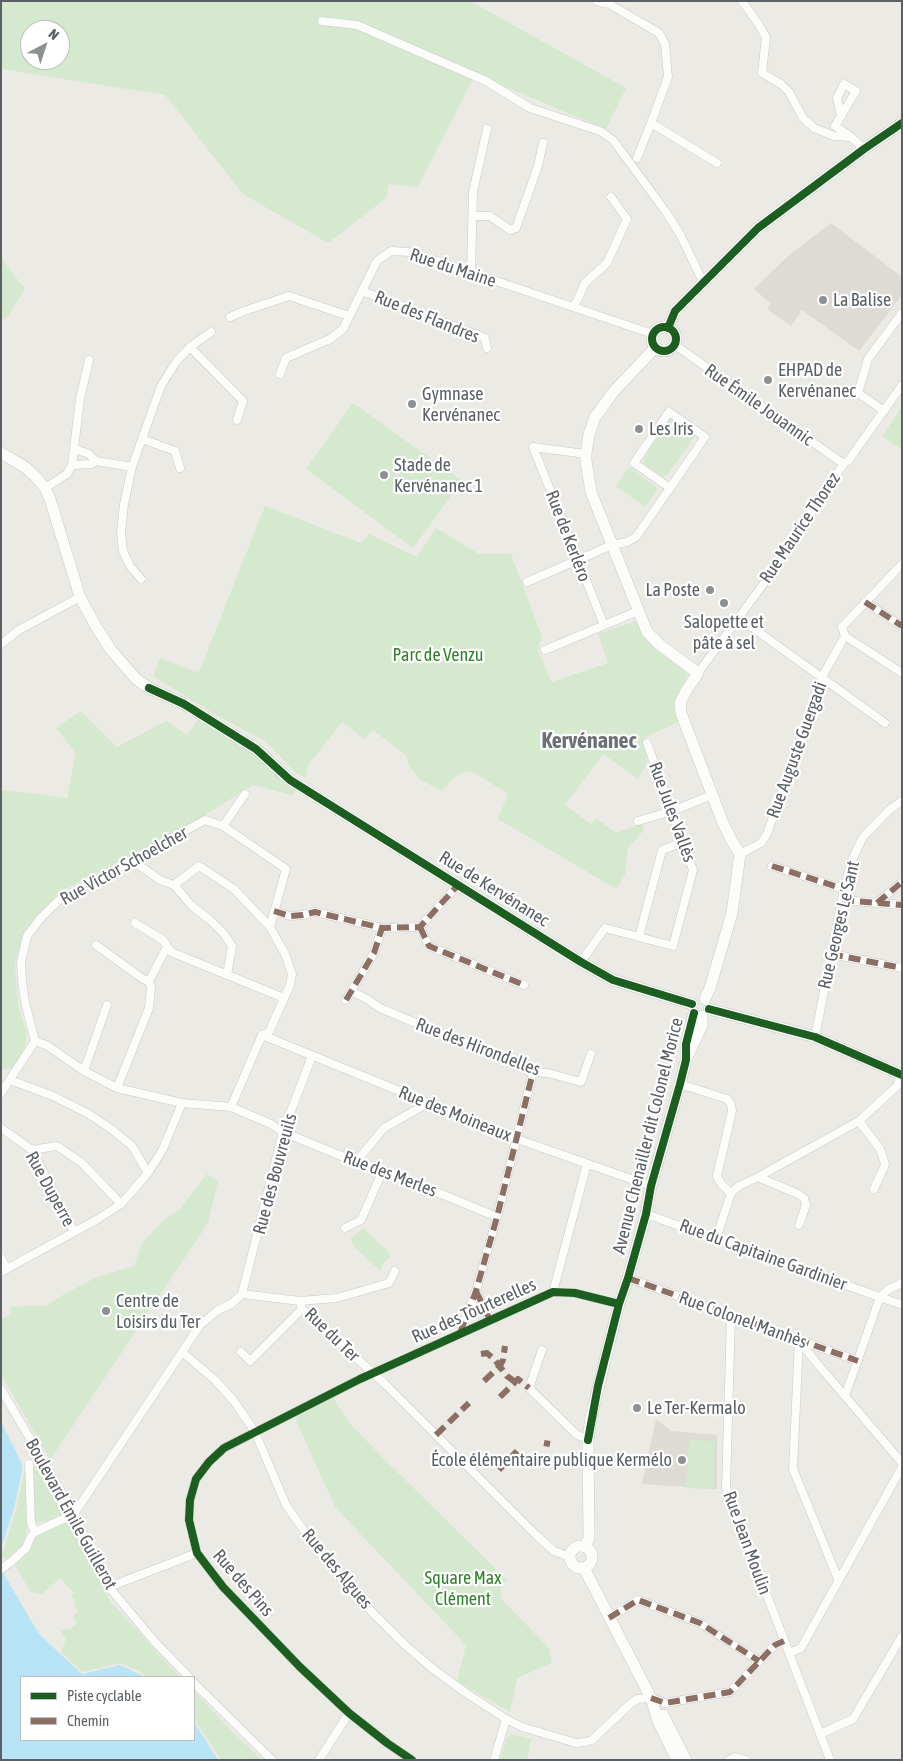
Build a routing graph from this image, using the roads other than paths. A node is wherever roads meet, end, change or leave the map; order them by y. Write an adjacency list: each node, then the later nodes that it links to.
1 (597, 1): 3 (street)
2 (742, 1): 9 (street)
3 (610, 3): 6 (street)
4 (322, 21): 17 (street)
5 (841, 116): 9 (street)
6 (652, 123): 12 (street); 13 (street)
7 (902, 123): 11 (street)
8 (487, 129): 15 (street)
9 (851, 138): 11 (street)
10 (543, 144): 15 (street)
11 (864, 149): 17 (street)
12 (637, 158)
13 (717, 163)
14 (611, 197): 19 (street)
15 (474, 216): 16 (street)
16 (471, 273): 18 (street, Rue du Maine); 19 (street, Rue du Maine)
17 (704, 282): 23 (street)
18 (362, 291): 21 (street, Rue du Maine); 28 (street, Rue des Flandres)
19 (574, 307): 25 (street, Rue du Maine)
20 (902, 313): 33 (street)
21 (349, 316): 22 (street); 31 (street, Rue du Maine)
22 (230, 318)
23 (668, 328): 25 (street); 26 (street)
24 (211, 332): 27 (street)
25 (653, 334): 29 (street)
26 (675, 345): 29 (street); 40 (street, Rue Émile Jouannic)
27 (190, 347): 34 (street); 35 (street)
28 (487, 348)
29 (655, 348): 38 (street)
30 (89, 360): 36 (street)
31 (280, 374)
32 (902, 385): 33 (street, Rue Maurice Thorez)
33 (884, 411): 40 (street, Rue Maurice Thorez)
34 (237, 420)
35 (142, 439): 42 (street); 43 (street)
36 (75, 449): 39 (street); 41 (street)
37 (1, 453): 44 (street)
38 (586, 454): 46 (street); 47 (street, Rue de Kerléro)
39 (96, 461): 41 (street); 42 (street)
40 (844, 462): 54 (street, Rue Maurice Thorez)
41 (72, 464): 44 (street)
42 (132, 467): 49 (street)
43 (180, 468)
44 (45, 488): 51 (street, Rue de Kervénanec)
45 (670, 488): 45 (street); 46 (street)
46 (612, 546): 47 (street); 53 (street)
47 (578, 561): 50 (street); 55 (street, Rue de Kerléro)
48 (902, 564): 52 (street)
49 (141, 580)
50 (527, 582)
51 (80, 597): 58 (street); 77 (street, Rue de Kervénanec)
52 (865, 602): 56 (street); 57 (street, Rue Auguste Guergadi)
53 (638, 610): 55 (street); 60 (street)
54 (740, 618): 60 (street, Rue Maurice Thorez); 62 (street)
55 (604, 625): 59 (street)
56 (902, 626)
57 (845, 636): 61 (street); 62 (street, Rue Auguste Guergadi)
58 (1, 644)
59 (545, 650)
60 (698, 673): 66 (street)
61 (902, 673)
62 (822, 677): 63 (street); 72 (street, Rue Auguste Guergadi)
63 (885, 722)
64 (647, 743): 68 (street, Rue Jules Vallès)
65 (245, 794): 70 (street)
66 (712, 795): 68 (street); 72 (street)
67 (902, 802): 78 (street, Rue Georges Le Sant)
68 (672, 811): 69 (street); 71 (street, Rue Jules Vallès)
69 (638, 821)
70 (223, 826): 73 (street, Rue Victor Schoelcher); 82 (street, Rue Victor Schoelcher)
71 (684, 842): 87 (street); 87 (street, Rue Jules Vallès)
72 (740, 854): 100 (street, Avenue Chenailler dit Colonel Morice)
73 (134, 858): 76 (street); 103 (street, Rue Victor Schoelcher)
74 (772, 866): 78 (street)
75 (902, 882): 80 (street)
76 (174, 885): 84 (street); 93 (street)
77 (458, 885): 85 (street); 91 (street, Rue de Kervénanec)
78 (844, 889): 79 (street, Rue Georges Le Sant)
79 (842, 900): 80 (street); 90 (street, Rue Georges Le Sant)
80 (877, 903): 81 (street)
81 (902, 905)
82 (274, 911): 84 (street, Rue Victor Schoelcher); 86 (street)
83 (135, 923): 89 (street)
84 (270, 927): 97 (street)
85 (420, 927): 86 (street); 95 (street)
86 (382, 928): 96 (street)
87 (639, 937): 91 (street, Rue Jules Vallès)
88 (96, 945): 94 (street)
89 (167, 947): 93 (street); 94 (street)
90 (830, 954): 92 (street); 102 (street, Rue Georges Le Sant)
91 (581, 962): 100 (street, Rue de Kervénanec)
92 (902, 968)
93 (227, 975): 97 (street)
94 (149, 981): 111 (street)
95 (524, 984)
96 (351, 992): 98 (street); 107 (street, Rue des Hirondelles)
97 (284, 998): 101 (street)
98 (346, 1000)
99 (108, 1005): 106 (street)
100 (701, 1008): 102 (street, Rue de Kervénanec); 110 (street, Avenue Chenailler dit Colonel Morice)
101 (262, 1035): 105 (street, Rue des Moineaux); 115 (street)
102 (815, 1037): 108 (street, Rue de Kervénanec)
103 (35, 1041): 106 (street); 109 (street)
104 (591, 1054): 107 (street, Rue des Hirondelles)
105 (312, 1056): 113 (street, Rue des Moineaux); 118 (street, Rue des Bouvreuils)
106 (84, 1071): 111 (street)
107 (534, 1072): 119 (street)
108 (901, 1075): 116 (street)
109 (10, 1080): 112 (street); 124 (street)
110 (680, 1084): 126 (street, Avenue Chenailler dit Colonel Morice); 128 (street)
111 (117, 1088): 114 (street)
112 (1, 1093)
113 (428, 1103): 119 (street, Rue des Moineaux); 121 (street)
114 (182, 1104): 115 (street); 124 (street)
115 (231, 1106): 118 (street, Rue des Merles)
116 (859, 1121): 125 (street); 127 (street)
117 (1, 1128): 120 (street, Rue Duperre)
118 (283, 1132): 121 (street, Rue des Merles); 143 (street, Rue des Bouvreuils)
119 (517, 1140): 122 (street, Rue des Moineaux); 131 (street)
120 (32, 1150): 129 (street); 134 (street, Rue Duperre)
121 (356, 1162): 123 (street, Rue des Merles)
122 (587, 1164): 126 (street, Rue des Moineaux); 142 (street)
123 (383, 1170): 131 (street, Rue des Merles); 133 (street)
124 (148, 1173): 129 (street)
125 (758, 1176): 128 (street); 132 (street)
126 (651, 1186): 130 (street, Avenue Chenailler dit Colonel Morice)
127 (874, 1189)
128 (731, 1193): 135 (street)
129 (121, 1204): 134 (street)
130 (646, 1214): 135 (street, Rue du Capitaine Gardinier); 139 (street, Avenue Chenailler dit Colonel Morice)
131 (497, 1217): 141 (street)
132 (799, 1225)
133 (345, 1228)
134 (74, 1232): 137 (street)
135 (716, 1239): 144 (street, Rue du Capitaine Gardinier)
136 (1, 1258): 137 (street)
137 (4, 1271)
138 (395, 1271): 146 (street)
139 (628, 1278): 145 (street, Avenue Chenailler dit Colonel Morice); 148 (street, Rue Colonel Manhès)
140 (902, 1283): 144 (street)
141 (476, 1291): 149 (street); 150 (street)
142 (553, 1292): 145 (street, Rue des Tourterelles); 149 (street, Rue des Tourterelles)
143 (242, 1294): 146 (street, Rue du Ter); 153 (street)
144 (880, 1297): 147 (street, Rue du Capitaine Gardinier); 155 (street)
145 (619, 1304): 160 (street, Avenue Chenailler dit Colonel Morice)
146 (301, 1305): 154 (street); 156 (street, Rue du Ter)
147 (902, 1305)
148 (731, 1316): 151 (street, Rue Colonel Manhès); 175 (street, Rue Jean Moulin)
149 (490, 1320): 150 (street, Rue des Tourterelles)
150 (460, 1333): 156 (street, Rue des Tourterelles)
151 (799, 1340): 155 (street, Rue Colonel Manhès); 158 (street); 171 (street)
152 (542, 1350): 160 (street)
153 (182, 1352): 159 (street, Rue des Algues); 164 (street)
154 (241, 1352)
155 (858, 1361): 158 (street)
156 (373, 1373): 159 (street, Rue des Pins); 168 (street, Rue du Ter)
157 (1, 1389): 164 (street, Boulevard Émile Guillerot)
158 (845, 1396): 161 (street)
159 (255, 1432): 167 (street, Rue des Pins); 182 (street, Rue des Algues)
160 (588, 1440): 166 (street, Avenue Chenailler dit Colonel Morice)
161 (902, 1463)
162 (29, 1464): 165 (street)
163 (902, 1467): 171 (street)
164 (74, 1514): 165 (street); 172 (street, Boulevard Émile Guillerot)
165 (35, 1532): 170 (street)
166 (584, 1547): 168 (street); 169 (street, Avenue Chenailler dit Colonel Morice)
167 (197, 1553): 172 (street); 181 (street, Rue des Pins)
168 (570, 1557): 169 (street)
169 (584, 1568): 173 (street)
170 (1, 1569)
171 (838, 1580): 176 (street)
172 (109, 1587): 178 (street, Boulevard Émile Guillerot)
173 (609, 1618): 177 (street); 180 (street)
174 (902, 1636): 183 (street)
175 (784, 1641): 176 (street, Rue Jean Moulin); 177 (street)
176 (789, 1653): 183 (street, Rue Jean Moulin)
177 (759, 1661): 180 (street)
178 (188, 1676)
179 (195, 1683): 184 (street)
180 (652, 1701): 182 (street, Rue des Algues); 188 (street); 189 (street)
181 (349, 1713): 185 (street); 186 (street, Rue des Pins)
182 (506, 1719): 187 (street)
183 (820, 1734): 192 (street, Rue Jean Moulin)
184 (272, 1760)
185 (320, 1760)
186 (412, 1760)
187 (494, 1760)
188 (677, 1760)
189 (686, 1760)
190 (730, 1760): 191 (street)
191 (746, 1760)
192 (830, 1760)

